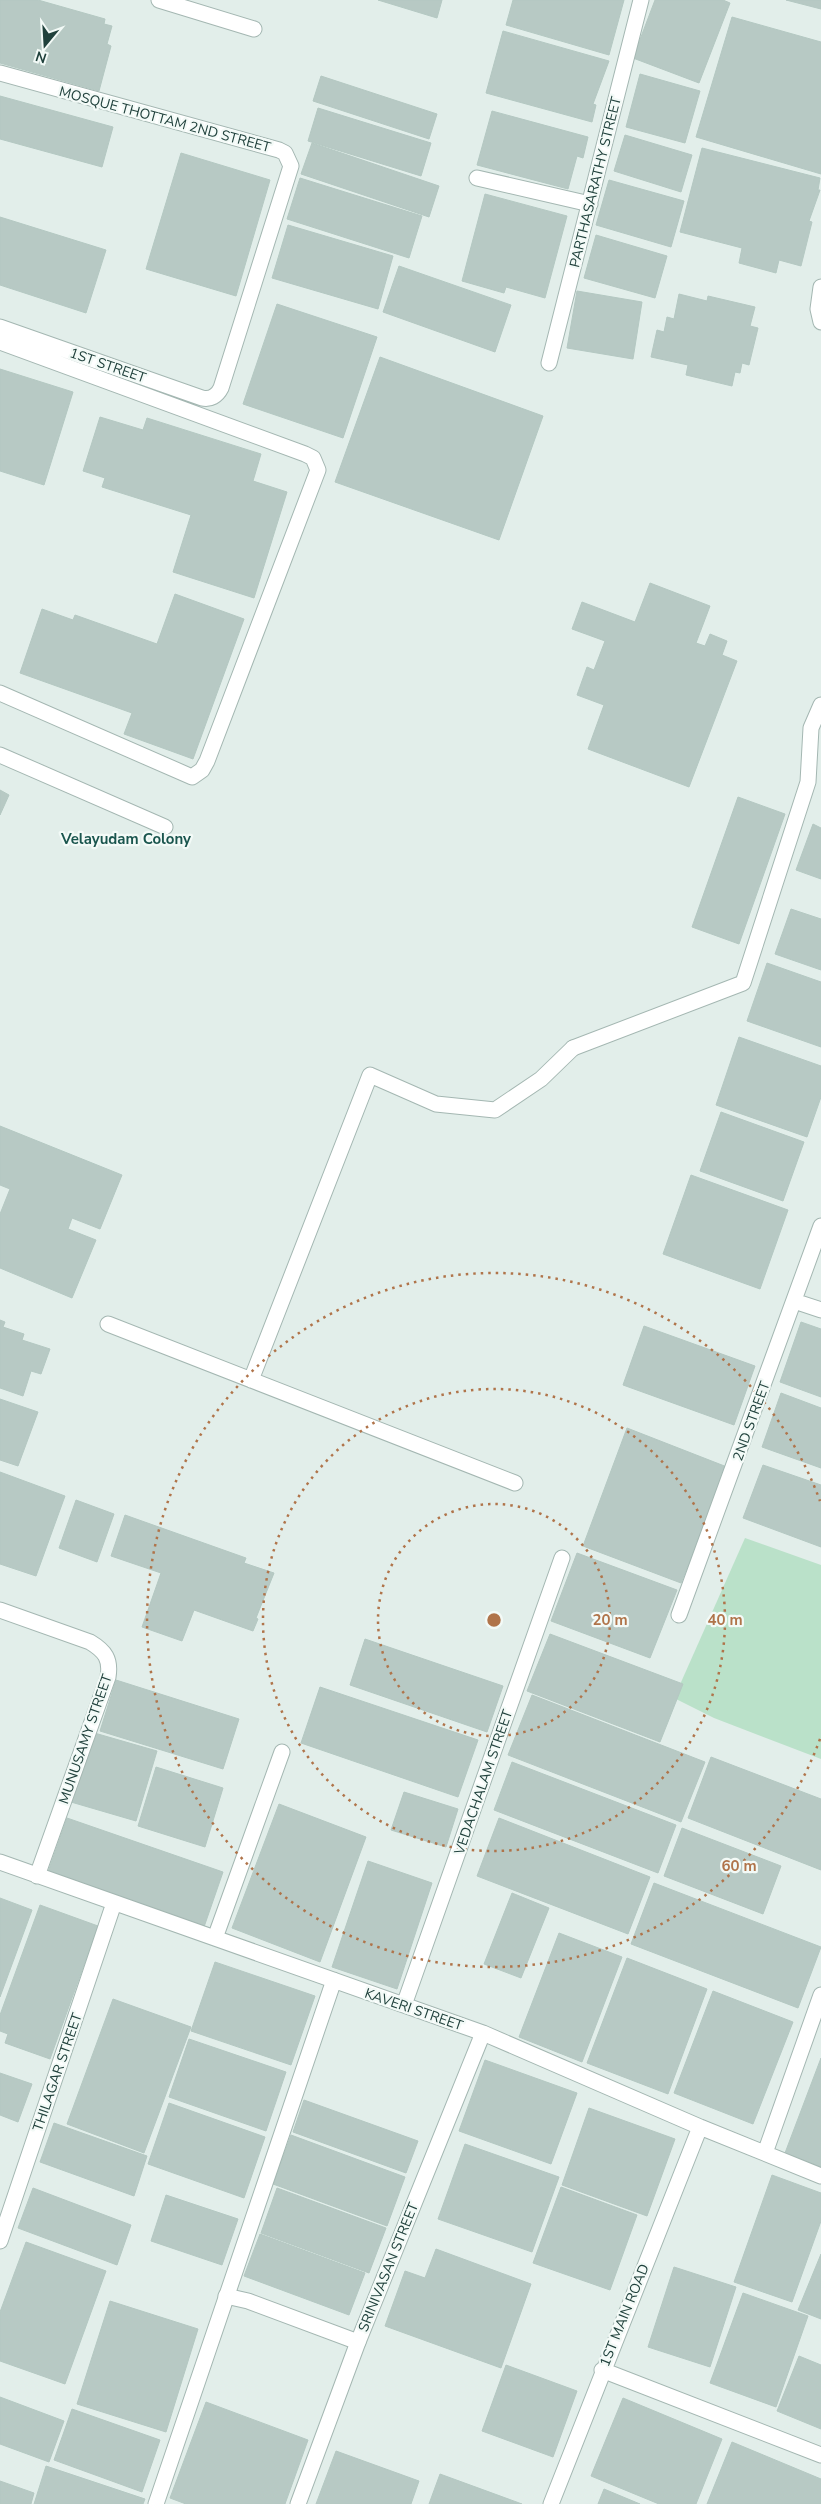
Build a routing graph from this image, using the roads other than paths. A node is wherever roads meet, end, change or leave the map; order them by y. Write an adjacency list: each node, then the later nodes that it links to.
1 (159, 0): 3 (street)
2 (641, 0): 6 (street, PARTHASARATHY STREET)
3 (254, 30)
4 (0, 73): 12 (street, MOSQUE THOTTAM 2ND STREET)
5 (477, 178): 6 (street)
6 (590, 204): 11 (street, PARTHASARATHY STREET)
7 (820, 292): 8 (street)
8 (821, 322)
9 (0, 327): 12 (street, 1ST STREET)
10 (0, 342): 13 (street)
11 (549, 363)
12 (216, 395)
13 (0, 693)
14 (821, 704): 21 (street)
15 (0, 755): 16 (street)
16 (165, 827)
17 (821, 1226): 18 (street, 2ND STREET)
18 (794, 1301): 19 (street); 25 (street, 2ND STREET)
19 (821, 1310)
20 (108, 1324): 21 (street)
21 (250, 1380): 22 (street)
22 (515, 1483)
23 (562, 1558): 33 (street, VEDACHALAM STREET)
24 (0, 1610): 28 (street, MUNUSAMY STREET)
25 (680, 1615)
26 (282, 1752): 30 (street)
27 (0, 1862): 28 (street, KAVERI STREET)
28 (37, 1876): 29 (street, KAVERI STREET)
29 (114, 1903): 30 (street, KAVERI STREET); 38 (street, THILAGAR STREET)
30 (215, 1938): 31 (street, KAVERI STREET)
31 (334, 1980): 33 (street, KAVERI STREET); 39 (street)
32 (821, 1995): 36 (street)
33 (404, 2005): 34 (street, KAVERI STREET)
34 (483, 2033): 35 (street, KAVERI STREET); 40 (street, SRINIVASAN STREET)
35 (700, 2127): 36 (street, KAVERI STREET); 41 (street, 1ST MAIN ROAD)
36 (765, 2153): 37 (street, KAVERI STREET)
37 (821, 2176)
38 (0, 2242)
39 (226, 2296): 40 (street); 43 (street)
40 (358, 2342): 44 (street, SRINIVASAN STREET)
41 (602, 2370): 42 (street); 45 (street, 1ST MAIN ROAD)
42 (821, 2455)
43 (156, 2504)
44 (298, 2504)
45 (551, 2504)

